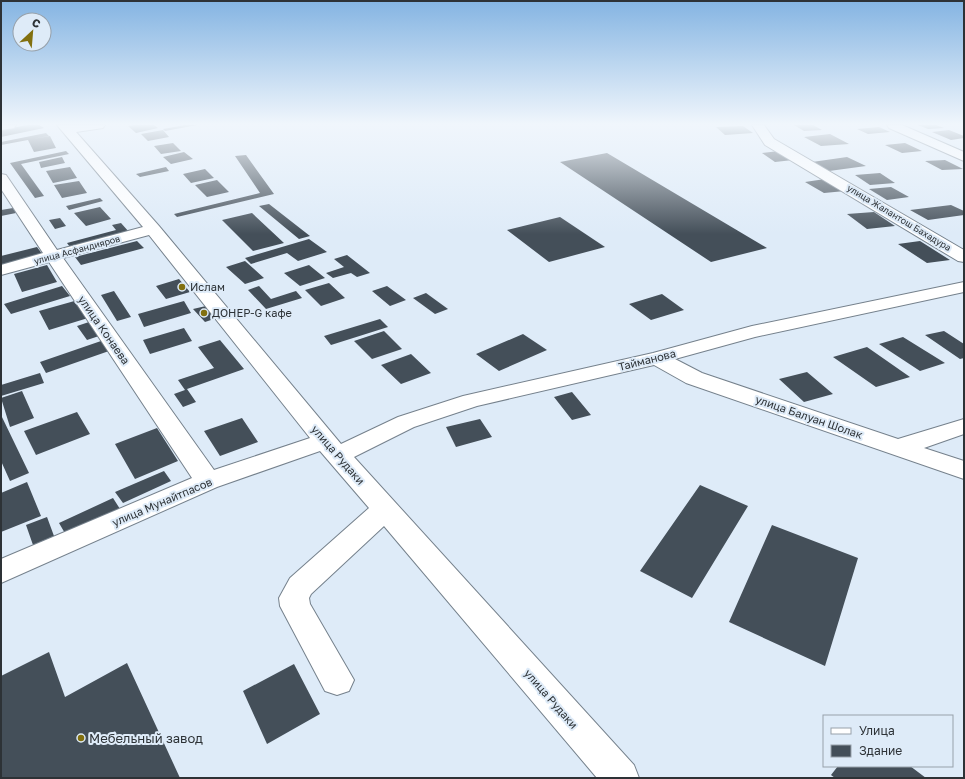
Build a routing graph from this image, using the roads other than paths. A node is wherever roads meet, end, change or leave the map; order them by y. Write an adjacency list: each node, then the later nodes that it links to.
1 (95, 161): 4 (street, улица Рудаки)
2 (802, 161): 6 (street, улица Жалантош Бахадура)
3 (1, 178): 5 (street, улица Конаева)
4 (153, 229): 5 (street, улица Асфандияров); 12 (street, улица Рудаки)
5 (53, 256): 7 (street, улица Асфандияров); 14 (street, улица Конаева)
6 (964, 257)
7 (1, 270)
8 (964, 287): 9 (street, Тайманова)
9 (657, 358): 11 (street, улица Балуан Шолак); 12 (street, Тайманова)
10 (964, 426): 11 (street)
11 (900, 447): 13 (street, улица Балуан Шолак)
12 (331, 448): 14 (street, улица Мунайтпасов); 15 (street, улица Рудаки)
13 (964, 470)
14 (208, 481): 16 (street, улица Мунайтпасов)
15 (385, 508): 17 (street); 18 (street, улица Рудаки)
16 (1, 572)
17 (337, 680)
18 (621, 778)

